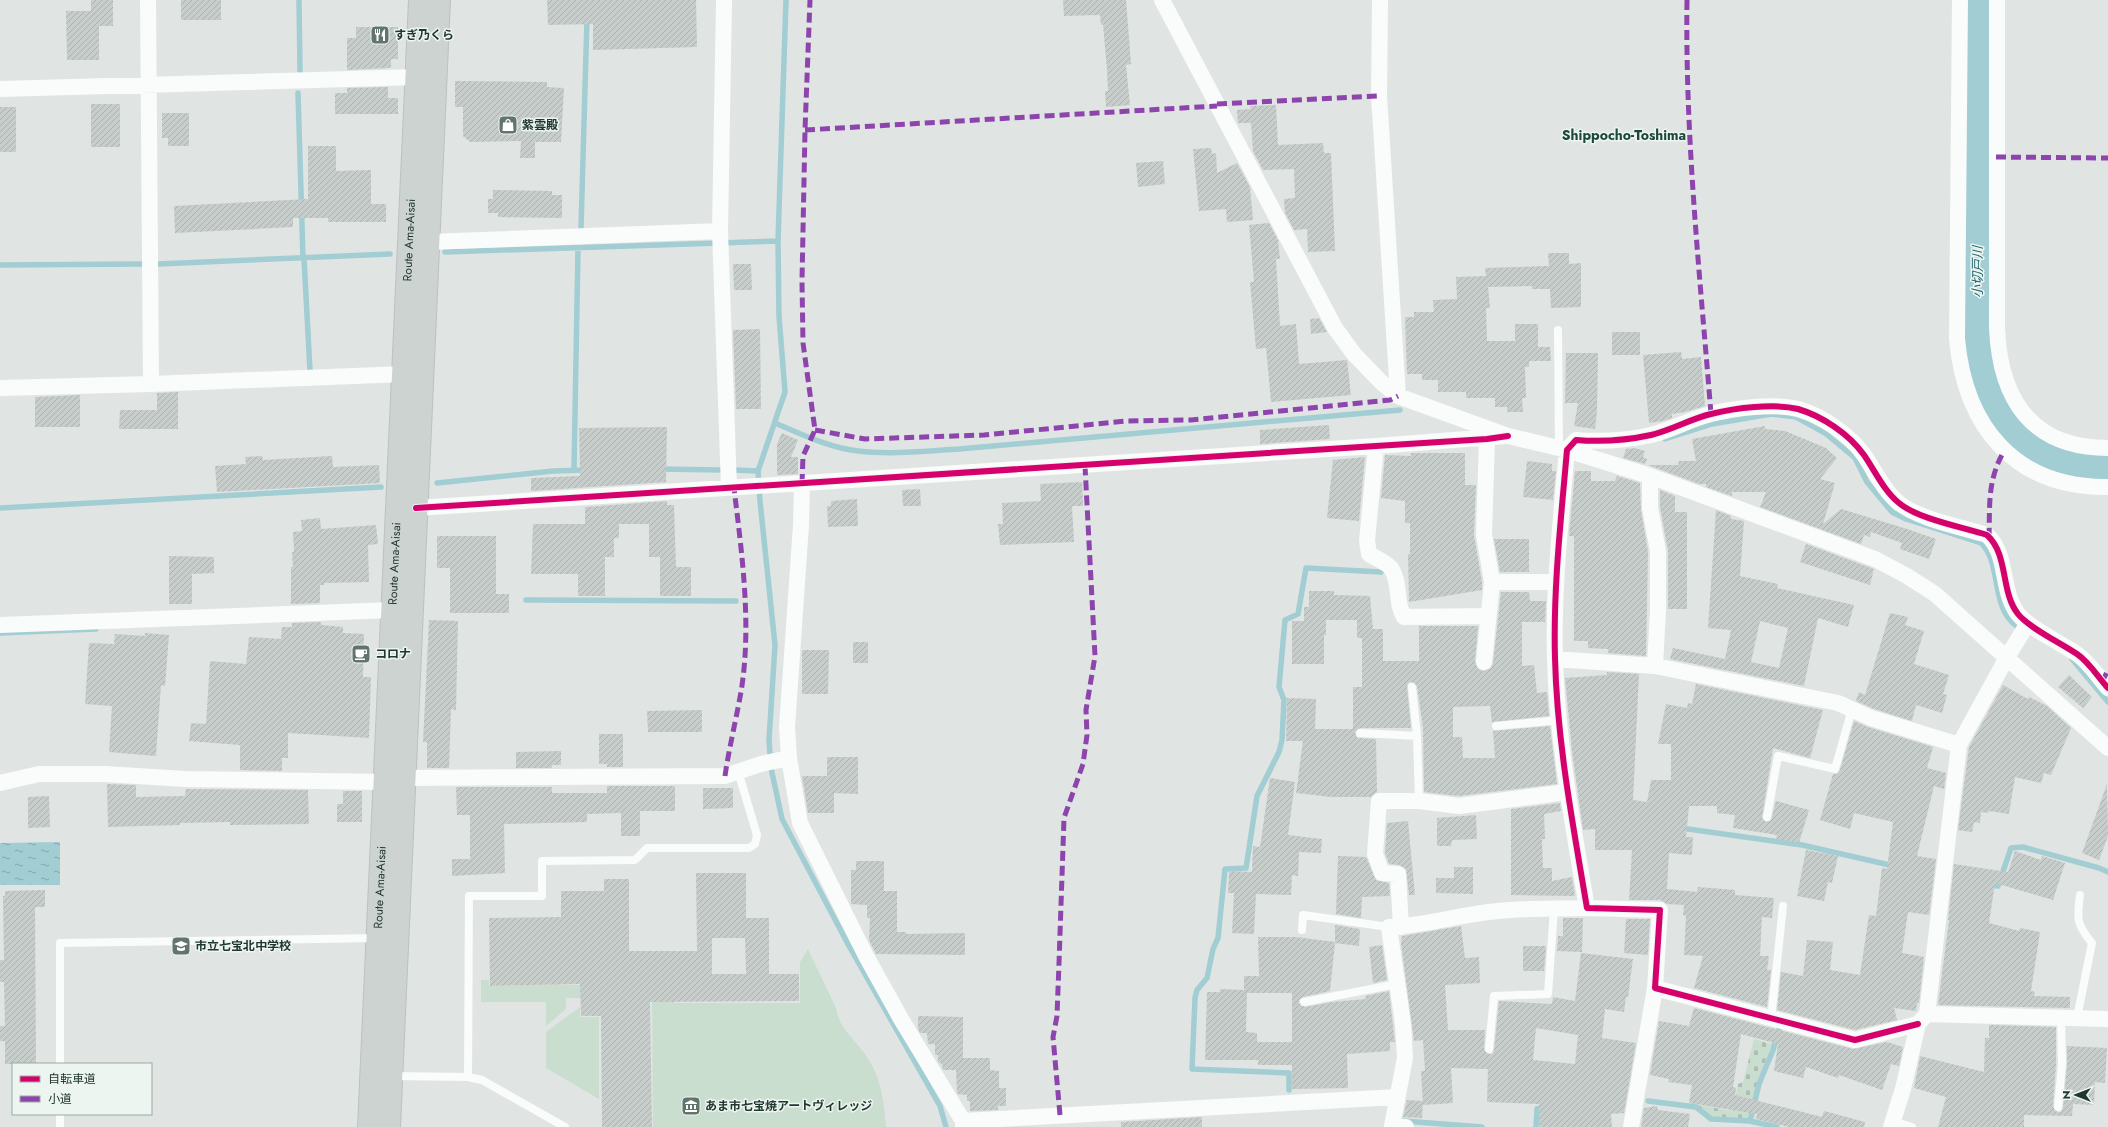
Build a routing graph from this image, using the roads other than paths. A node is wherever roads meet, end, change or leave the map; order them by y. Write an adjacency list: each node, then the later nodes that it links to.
1 (148, 0): 10 (street)
2 (420, 0): 9 (main road, Route Ama-Aisai)
3 (439, 0): 13 (main road, Route Ama-Aisai)
4 (724, 0): 12 (street)
5 (1162, 0): 18 (street)
6 (1380, 0): 18 (street)
7 (1960, 0): 26 (street)
8 (1997, 0): 22 (street)
9 (417, 77): 10 (street); 15 (main road, Route Ama-Aisai)
10 (148, 85): 11 (street); 16 (street)
11 (0, 89)
12 (720, 239): 13 (street); 27 (street)
13 (428, 242): 28 (main road, Route Ama-Aisai)
14 (1558, 330): 23 (lane)
15 (404, 374): 16 (street); 31 (main road, Route Ama-Aisai)
16 (151, 384): 17 (street)
17 (0, 388)
18 (1398, 396): 19 (street)
19 (1508, 436): 20 (street); 23 (street)
20 (1488, 439): 21 (street); 29 (street)
21 (1376, 446): 25 (street); 32 (street)
22 (2108, 448)
23 (1563, 449): 24 (street); 30 (street); 34 (street)
24 (1650, 476): 36 (street); 38 (street)
25 (802, 484): 27 (street); 48 (street)
26 (2108, 487)
27 (729, 488): 28 (street)
28 (416, 508): 50 (main road, Route Ama-Aisai)
29 (1492, 582): 30 (street); 32 (street)
30 (1556, 582): 35 (street)
31 (393, 610): 33 (street); 50 (main road, Route Ama-Aisai)
32 (1488, 616): 37 (street)
33 (0, 625)
34 (2025, 628): 36 (street); 40 (street)
35 (1555, 659): 38 (street); 42 (street)
36 (2006, 659): 46 (street); 47 (street)
37 (1484, 662)
38 (1655, 666): 41 (street)
39 (1412, 687): 45 (lane)
40 (2108, 688)
41 (1852, 709): 46 (street); 54 (lane)
42 (1560, 720): 43 (lane); 52 (street)
43 (1496, 726)
44 (1360, 733): 45 (lane)
45 (1417, 736): 53 (lane)
46 (1959, 745): 68 (street)
47 (2108, 748)
48 (783, 760): 49 (street); 77 (street)
49 (738, 771): 50 (street); 73 (lane)
50 (395, 780): 51 (street); 61 (main road, Route Ama-Aisai); 72 (main road, Route Ama-Aisai)
51 (0, 783)
52 (1567, 792): 53 (street); 57 (street)
53 (1419, 801): 59 (street)
54 (1767, 817)
55 (2080, 895): 66 (lane)
56 (1783, 906): 67 (lane)
57 (1587, 908): 58 (street); 63 (street)
58 (1554, 909): 59 (street); 70 (lane)
59 (1395, 927): 60 (lane); 62 (street)
60 (1302, 930)
61 (378, 938): 71 (lane); 80 (main road, Route Ama-Aisai)
62 (1398, 984): 64 (lane); 74 (street)
63 (1655, 988): 67 (street); 84 (street)
64 (1304, 1002)
65 (2061, 1018): 66 (street); 68 (street); 75 (lane)
66 (2077, 1018): 69 (street)
67 (1771, 1019): 68 (street)
68 (1922, 1019): 78 (street)
69 (2108, 1019)
70 (1489, 1049)
71 (60, 1063)
72 (391, 1076): 73 (lane); 81 (main road, Route Ama-Aisai)
73 (468, 1077): 82 (lane)
74 (1398, 1097): 77 (street); 83 (street)
75 (2058, 1107)
76 (60, 1115): 79 (lane)
77 (963, 1124)
78 (1892, 1124): 85 (lane)
79 (60, 1127)
80 (370, 1127)
81 (389, 1127)
82 (565, 1127)
83 (1396, 1127)
84 (1631, 1127)
85 (1912, 1127)

